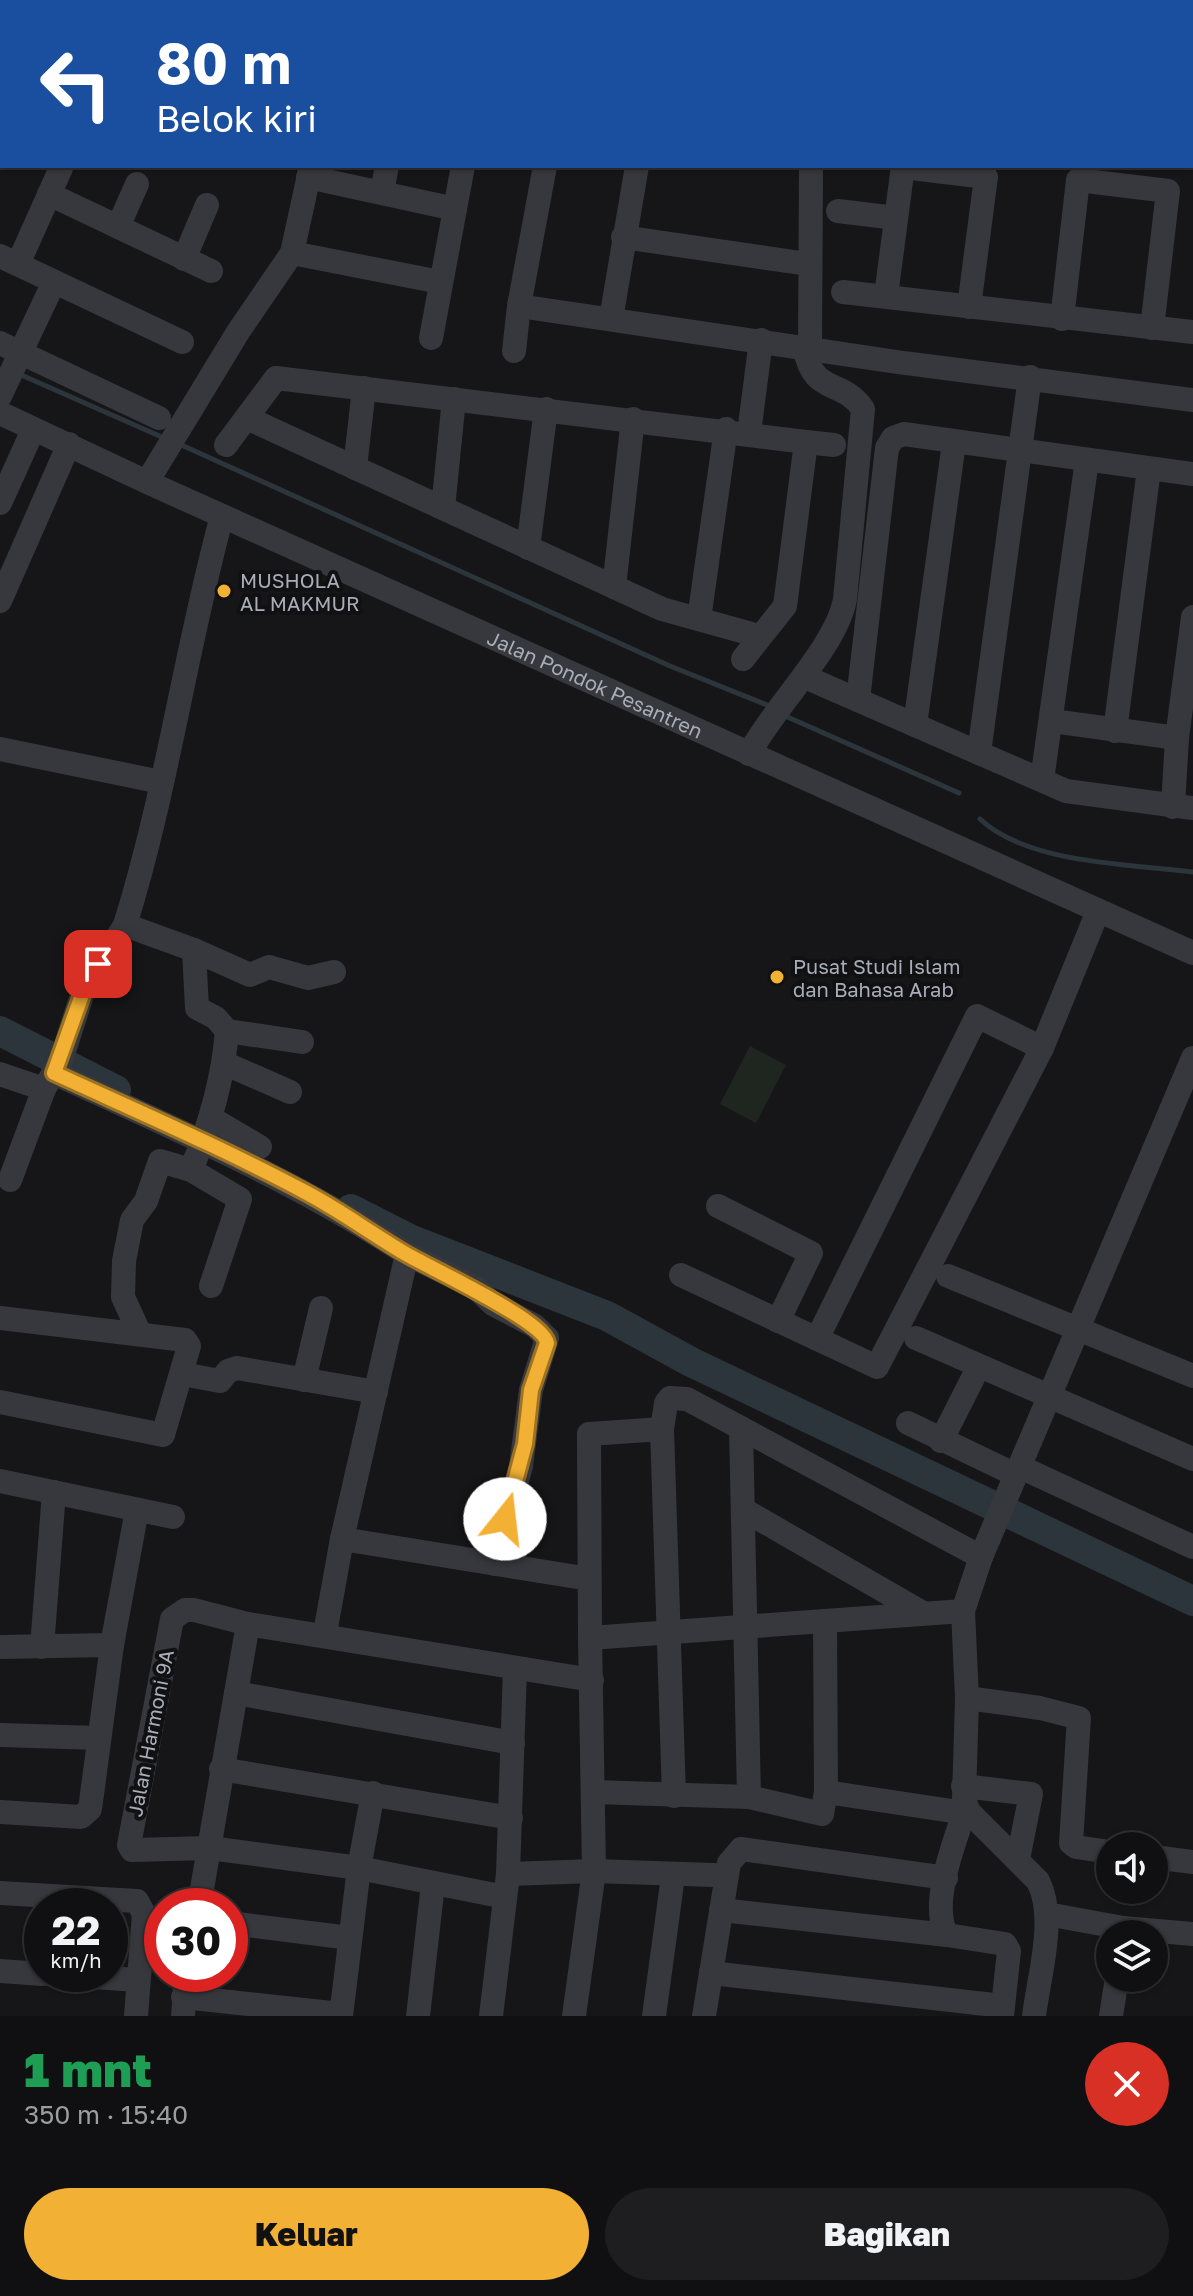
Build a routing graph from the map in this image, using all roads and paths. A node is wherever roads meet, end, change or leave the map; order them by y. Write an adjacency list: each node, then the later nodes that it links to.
1 (61, 168): 12 (street)
2 (387, 168): 11 (street)
3 (463, 168): 14 (street)
4 (545, 168): 28 (street)
5 (637, 168): 18 (street)
6 (807, 168): 22 (street)
7 (903, 168): 16 (street)
8 (918, 168): 29 (street)
9 (310, 172): 11 (street); 19 (street)
10 (137, 184): 17 (street)
11 (382, 191): 14 (street)
12 (49, 194): 17 (street); 21 (street)
13 (207, 205): 20 (street)
14 (455, 209): 25 (street)
15 (838, 211): 16 (street)
16 (896, 218): 27 (street)
17 (118, 227): 20 (street)
18 (623, 237): 22 (street); 30 (street)
19 (292, 253): 25 (street); 50 (street)
20 (184, 259): 23 (street)
21 (9, 260): 24 (street)
22 (808, 264): 37 (street)
23 (211, 271)
24 (54, 282): 36 (street); 39 (street)
25 (440, 282): 34 (street)
26 (843, 292): 27 (street)
27 (886, 296): 29 (street)
28 (519, 306): 30 (street); 38 (street)
29 (969, 307): 31 (street)
30 (611, 319): 35 (street)
31 (1062, 319): 32 (street); 32 (street)
32 (1152, 328): 33 (street)
33 (1193, 332)
34 (431, 338)
35 (761, 340): 37 (street); 49 (street)
36 (182, 342)
37 (807, 347): 40 (street); 80 (street)
38 (514, 351)
39 (9, 367): 50 (street)
40 (1030, 377): 43 (street); 56 (street)
41 (364, 388): 42 (street); 46 (street); 58 (street)
42 (454, 399): 44 (street); 63 (street)
43 (1193, 400)
44 (546, 409): 47 (street); 65 (street)
45 (0, 413): 48 (street, Jalan Pondok Pesantren)
46 (247, 418): 54 (street); 58 (street)
47 (633, 419): 49 (street); 66 (street)
48 (33, 430): 53 (street, Jalan Pondok Pesantren); 62 (street)
49 (738, 431): 51 (street); 69 (street)
50 (167, 433): 61 (street)
51 (806, 442): 55 (street); 70 (street)
52 (954, 443): 56 (street); 73 (street); 75 (street)
53 (69, 444): 61 (street, Jalan Pondok Pesantren); 67 (street)
54 (226, 445)
55 (834, 445)
56 (1018, 451): 57 (street); 79 (street)
57 (1087, 460): 59 (street); 74 (street)
58 (355, 468): 63 (street)
59 (1149, 469): 60 (street); 76 (street)
60 (1193, 474)
61 (147, 482): 64 (street, Jalan Pondok Pesantren)
62 (0, 503)
63 (443, 508): 65 (street)
64 (222, 516): 80 (street, Jalan Pondok Pesantren); 82 (street)
65 (528, 548): 66 (street)
66 (614, 587): 69 (street)
67 (0, 601)
68 (1193, 617): 77 (street)
69 (699, 619): 70 (street)
70 (759, 636): 71 (street)
71 (743, 659)
72 (812, 680): 73 (street)
73 (858, 700): 75 (street)
74 (1052, 721): 76 (street); 81 (street)
75 (915, 725): 79 (street)
76 (1115, 731): 77 (street)
77 (1177, 738): 83 (street)
78 (0, 749): 82 (street)
79 (979, 753): 81 (street)
80 (749, 754): 84 (street, Jalan Pondok Pesantren)
81 (1042, 780): 83 (street)
82 (161, 782): 85 (street)
83 (1183, 808)
84 (1098, 911): 87 (street, Jalan Pondok Pesantren); 91 (street)
85 (125, 925): 86 (street); 94 (street)
86 (194, 950): 88 (street); 89 (street)
87 (1193, 953)
88 (334, 972)
89 (227, 1031): 90 (street); 93 (street)
90 (302, 1042)
91 (1042, 1048): 112 (street); 112 (street)
92 (1193, 1058): 109 (street)
93 (224, 1063): 96 (street); 97 (street)
94 (54, 1072): 95 (street); 97 (street); 100 (street)
95 (0, 1074)
96 (290, 1092)
97 (207, 1130): 98 (street); 99 (street); 102 (street)
98 (260, 1147)
99 (191, 1170): 105 (street); 110 (street)
100 (10, 1180)
101 (718, 1206): 108 (street)
102 (407, 1254): 117 (street); 134 (street)
103 (681, 1275): 108 (street)
104 (948, 1276): 109 (street)
105 (211, 1286)
106 (321, 1308): 116 (street)
107 (0, 1318): 110 (street)
108 (778, 1321): 112 (street)
109 (1079, 1330): 115 (street); 118 (street)
110 (140, 1334): 114 (street)
111 (916, 1338): 113 (street)
112 (817, 1339)
113 (978, 1368): 118 (street); 123 (street)
114 (182, 1374): 116 (street); 119 (street)
115 (1193, 1376)
116 (304, 1380): 117 (street)
117 (376, 1392): 131 (street)
118 (1049, 1399): 124 (street); 125 (street)
119 (0, 1402)
120 (908, 1423): 123 (street)
121 (741, 1428): 122 (street); 129 (street); 133 (street)
122 (662, 1429): 141 (street); 143 (street)
123 (941, 1441): 125 (street)
124 (1193, 1459)
125 (1018, 1471): 132 (street); 133 (street)
126 (0, 1481): 127 (street)
127 (54, 1492): 128 (street); 146 (street)
128 (137, 1510): 130 (street); 144 (street)
129 (744, 1510): 137 (street); 140 (street)
130 (173, 1517)
131 (342, 1539): 134 (street); 142 (street)
132 (1193, 1547)
133 (981, 1557): 136 (street)
134 (495, 1564): 135 (street)
135 (577, 1577)
136 (963, 1611): 137 (street); 150 (street)
137 (921, 1612): 138 (street)
138 (825, 1621): 140 (street); 156 (street)
139 (248, 1624): 147 (street); 149 (street); 163 (street, Jalan Harmoni 9A)
140 (747, 1625): 141 (street); 159 (street)
141 (667, 1631): 143 (street); 158 (street)
142 (325, 1633)
143 (590, 1638): 148 (street)
144 (112, 1645): 146 (street); 152 (street)
145 (0, 1647): 146 (street)
146 (42, 1647)
147 (515, 1668): 148 (street); 153 (street)
148 (592, 1680): 155 (street)
149 (236, 1693): 153 (street); 154 (street)
150 (967, 1698): 160 (street); 164 (street)
151 (0, 1735): 152 (street)
152 (99, 1738): 161 (street)
153 (513, 1743): 162 (street)
154 (221, 1769): 157 (street); 163 (street)
155 (594, 1792): 158 (street); 169 (street)
156 (826, 1792): 159 (street); 160 (street)
157 (373, 1793): 162 (street); 168 (street)
158 (674, 1796): 159 (street)
159 (749, 1797)
160 (965, 1797): 165 (street); 165 (street); 172 (street)
161 (0, 1812)
162 (511, 1818): 174 (street)
163 (210, 1848): 168 (street); 175 (street)
164 (1096, 1850)
165 (1018, 1859): 178 (street)
166 (1168, 1859): 167 (street)
167 (1193, 1862)
168 (359, 1868): 173 (street); 184 (street)
169 (594, 1871): 171 (street); 174 (street); 197 (street)
170 (714, 1875): 171 (street)
171 (673, 1876): 198 (street)
172 (946, 1878): 177 (street); 183 (street)
173 (433, 1884): 174 (street); 195 (street)
174 (506, 1886): 196 (street)
175 (202, 1888)
176 (0, 1893): 189 (street)
177 (721, 1910): 183 (street); 187 (street)
178 (1047, 1914): 180 (street); 200 (street)
179 (248, 1925): 184 (street)
180 (1096, 1925)
181 (1168, 1933): 182 (street)
182 (1193, 1934)
183 (947, 1935): 192 (street)
184 (350, 1938): 193 (street)
185 (0, 1971): 186 (street)
186 (24, 1973)
187 (711, 1973): 192 (street); 199 (street)
188 (128, 1979): 189 (street)
189 (138, 1980): 194 (street)
190 (1115, 1992): 201 (street)
191 (184, 1996): 193 (street)
192 (1002, 2011)
193 (341, 2015)
194 (136, 2016)
195 (418, 2016)
196 (491, 2016)
197 (574, 2016)
198 (654, 2016)
199 (704, 2016)
200 (1034, 2016)
201 (1111, 2016)

